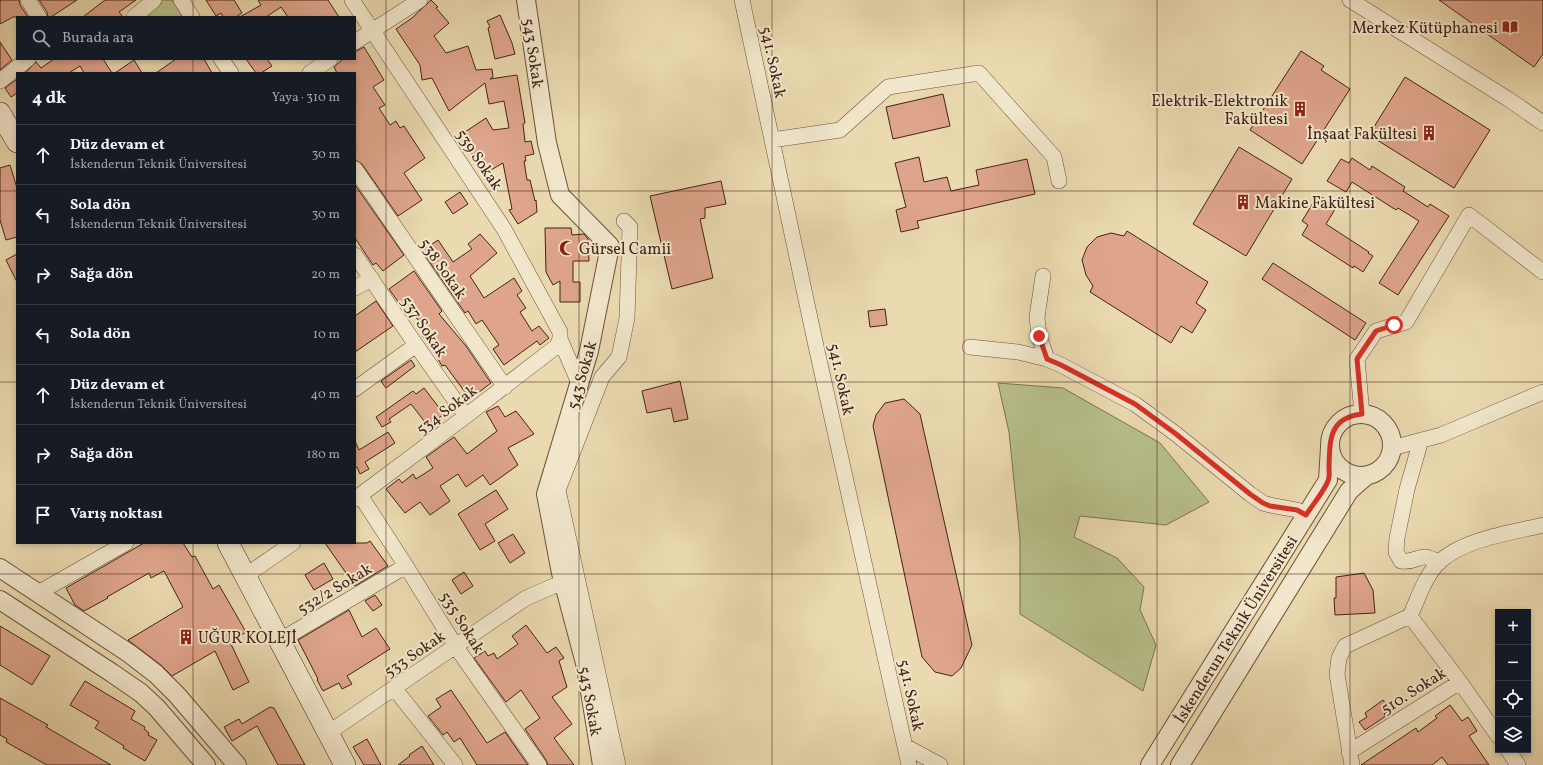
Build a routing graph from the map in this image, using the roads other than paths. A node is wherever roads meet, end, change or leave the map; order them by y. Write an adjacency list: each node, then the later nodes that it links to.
1 (28, 0): 9 (street)
2 (154, 0): 10 (street)
3 (181, 0): 11 (street)
4 (352, 0): 12 (street, 539 Sokak)
5 (420, 0): 12 (street)
6 (526, 0): 36 (street, 543 Sokak)
7 (742, 0): 23 (street, 541. Sokak)
8 (1350, 0): 21 (street)
9 (37, 16)
10 (135, 16)
11 (191, 16)
12 (373, 30): 13 (street); 32 (street, 539 Sokak)
13 (356, 41)
14 (27, 60): 19 (street)
15 (222, 60): 17 (street)
16 (329, 60): 18 (street)
17 (230, 72)
18 (311, 72)
19 (0, 81)
20 (0, 113): 22 (main road)
21 (1543, 123)
22 (16, 140)
23 (772, 140): 25 (street); 66 (street, 541. Sokak)
24 (356, 171): 37 (street, 538 Sokak)
25 (1059, 181)
26 (624, 221): 75 (street)
27 (356, 255): 30 (street, 537 Sokak)
28 (1543, 272): 40 (street)
29 (1043, 276): 35 (street)
30 (372, 279): 31 (street); 33 (street, 537 Sokak)
31 (356, 287)
32 (558, 342): 36 (street, 539 Sokak); 37 (street, 534 Sokak)
33 (416, 345): 38 (street); 41 (street, 537 Sokak)
34 (970, 347): 35 (street)
35 (1047, 359): 47 (street)
36 (579, 383): 56 (street, 543 Sokak)
37 (505, 387): 41 (street, 534 Sokak)
38 (356, 388)
39 (1543, 392): 42 (street)
40 (1362, 414): 43 (street); 44 (street)
41 (466, 416): 46 (street, 534 Sokak)
42 (1421, 440): 44 (street); 52 (street)
43 (1330, 447): 45 (street); 47 (street, İskenderun Teknik Üniversitesi)
44 (1392, 448): 45 (street)
45 (1366, 476): 79 (street, İskenderun Teknik Üniversitesi)
46 (358, 497): 53 (street, 535 Sokak)
47 (1306, 515): 78 (street, İskenderun Teknik Üniversitesi)
48 (1543, 525): 52 (street)
49 (124, 544): 57 (street)
50 (229, 544): 55 (main road)
51 (292, 544): 55 (street)
52 (1439, 563): 59 (street)
53 (406, 566): 60 (street, 532/2 Sokak); 61 (street, 535 Sokak)
54 (0, 568): 57 (street)
55 (245, 576): 60 (main road)
56 (563, 582): 61 (street, 533 Sokak); 74 (street, 543 Sokak)
57 (38, 593): 70 (street)
58 (0, 600): 69 (street)
59 (1410, 616): 62 (street); 68 (street)
60 (279, 641): 65 (main road)
61 (456, 647): 63 (street, 533 Sokak); 73 (street, 535 Sokak)
62 (1460, 682): 64 (street, 510. Sokak); 68 (street, 510. Sokak)
63 (394, 688): 65 (street, 533 Sokak); 72 (street)
64 (1495, 732)
65 (328, 733): 71 (main road)
66 (905, 746): 76 (street, 541. Sokak); 77 (street)
67 (1510, 753): 80 (street)
68 (1350, 758)
69 (206, 765)
70 (237, 765)
71 (345, 765)
72 (455, 765)
73 (539, 765)
74 (602, 765)
75 (618, 765)
76 (909, 765)
77 (940, 765)
78 (1150, 765)
79 (1180, 765)
80 (1518, 765)

